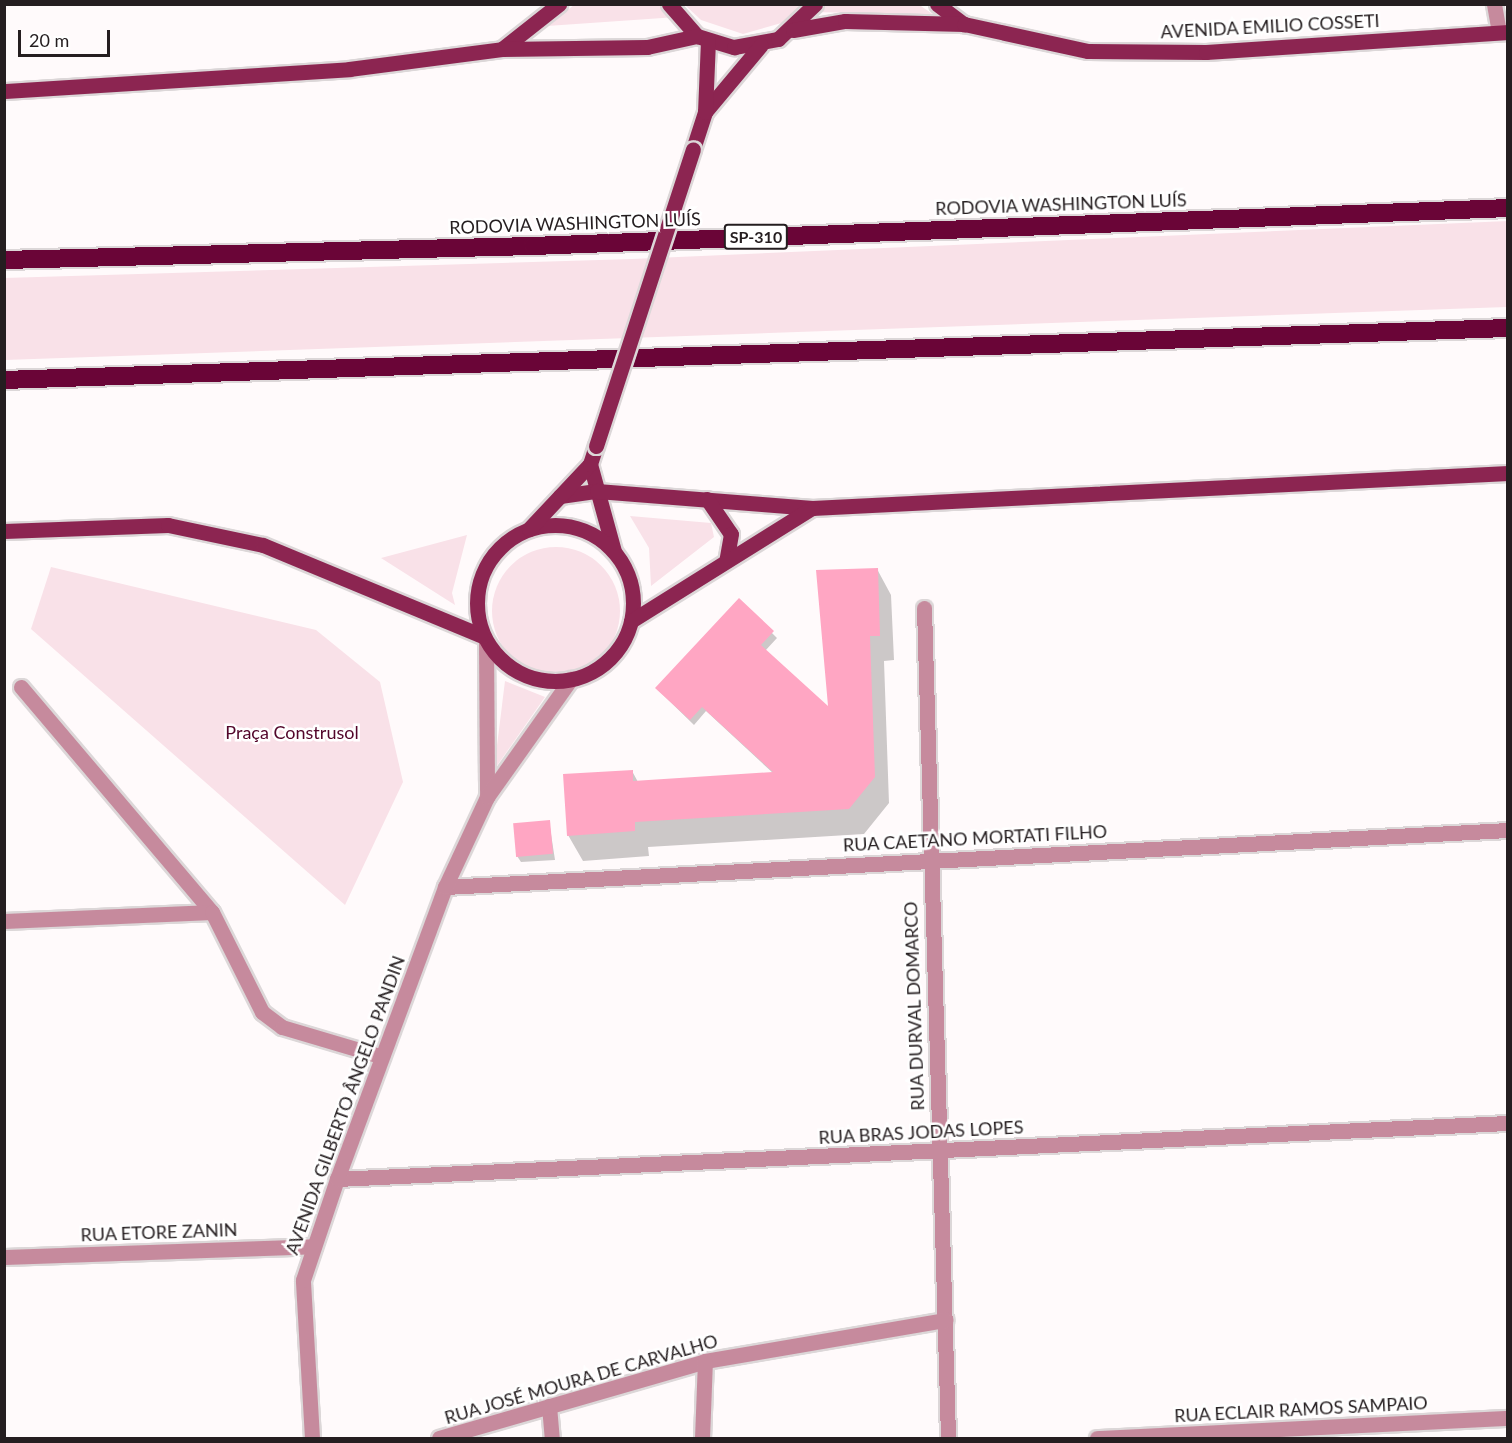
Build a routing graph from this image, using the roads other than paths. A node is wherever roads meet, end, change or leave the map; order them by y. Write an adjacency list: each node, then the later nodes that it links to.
1 (559, 4): 11 (main road)
2 (669, 4): 9 (main road)
3 (815, 4): 7 (main road)
4 (937, 4): 6 (main road, AVENIDA EMILIO COSSETI)
5 (1494, 4): 8 (street)
6 (964, 24): 7 (main road, AVENIDA EMILIO COSSETI); 8 (main road, AVENIDA EMILIO COSSETI)
7 (793, 30): 10 (main road)
8 (1503, 32)
9 (703, 38): 10 (main road); 11 (main road); 13 (main road)
10 (761, 45): 13 (main road)
11 (502, 49): 12 (main road)
12 (4, 92)
13 (705, 112): 18 (main road, bridge)
14 (1508, 208): 15 (highway, RODOVIA WASHINGTON LUÍS / SP-310)
15 (4, 260)
16 (1508, 328): 17 (highway)
17 (4, 380)
18 (590, 464): 20 (main road); 21 (main road)
19 (1508, 473): 23 (main road)
20 (597, 491): 21 (main road); 22 (main road); 26 (main road)
21 (560, 496): 24 (main road)
22 (707, 499): 23 (main road); 27 (main road)
23 (812, 508): 27 (main road)
24 (529, 529): 26 (main road); 30 (main road)
25 (4, 531): 30 (main road)
26 (614, 551): 29 (main road)
27 (726, 561): 29 (main road)
28 (924, 608): 35 (street, RUA DURVAL DOMARCO)
29 (631, 621): 31 (main road)
30 (484, 639): 31 (main road); 33 (street, AVENIDA GILBERTO ÂNGELO PANDIN)
31 (571, 680): 33 (street, AVENIDA GILBERTO ÂNGELO PANDIN)
32 (21, 687): 37 (street)
33 (487, 797): 36 (street, AVENIDA GILBERTO ÂNGELO PANDIN)
34 (1508, 830): 35 (street, RUA CAETANO MORTATI FILHO)
35 (929, 860): 36 (street, RUA CAETANO MORTATI FILHO); 41 (street, RUA DURVAL DOMARCO)
36 (445, 887): 39 (street, AVENIDA GILBERTO ÂNGELO PANDIN)
37 (212, 912): 38 (street); 39 (street)
38 (4, 921)
39 (380, 1056): 42 (street, AVENIDA GILBERTO ÂNGELO PANDIN)
40 (1508, 1123): 41 (street, RUA BRAS JODAS LOPES)
41 (937, 1151): 42 (street, RUA BRAS JODAS LOPES); 45 (street, RUA DURVAL DOMARCO)
42 (337, 1179): 43 (street, AVENIDA GILBERTO ÂNGELO PANDIN)
43 (315, 1246): 44 (street, RUA ETORE ZANIN); 49 (street, AVENIDA GILBERTO ÂNGELO PANDIN)
44 (4, 1257)
45 (946, 1320): 46 (street, RUA JOSÉ MOURA DE CARVALHO); 53 (street, RUA DURVAL DOMARCO)
46 (705, 1361): 47 (street, RUA JOSÉ MOURA DE CARVALHO); 52 (street)
47 (549, 1406): 50 (street, RUA JOSÉ MOURA DE CARVALHO); 51 (street)
48 (1508, 1418): 54 (street, RUA ECLAIR RAMOS SAMPAIO)
49 (312, 1438)
50 (439, 1438)
51 (552, 1438)
52 (702, 1438)
53 (948, 1438)
54 (1097, 1438)

